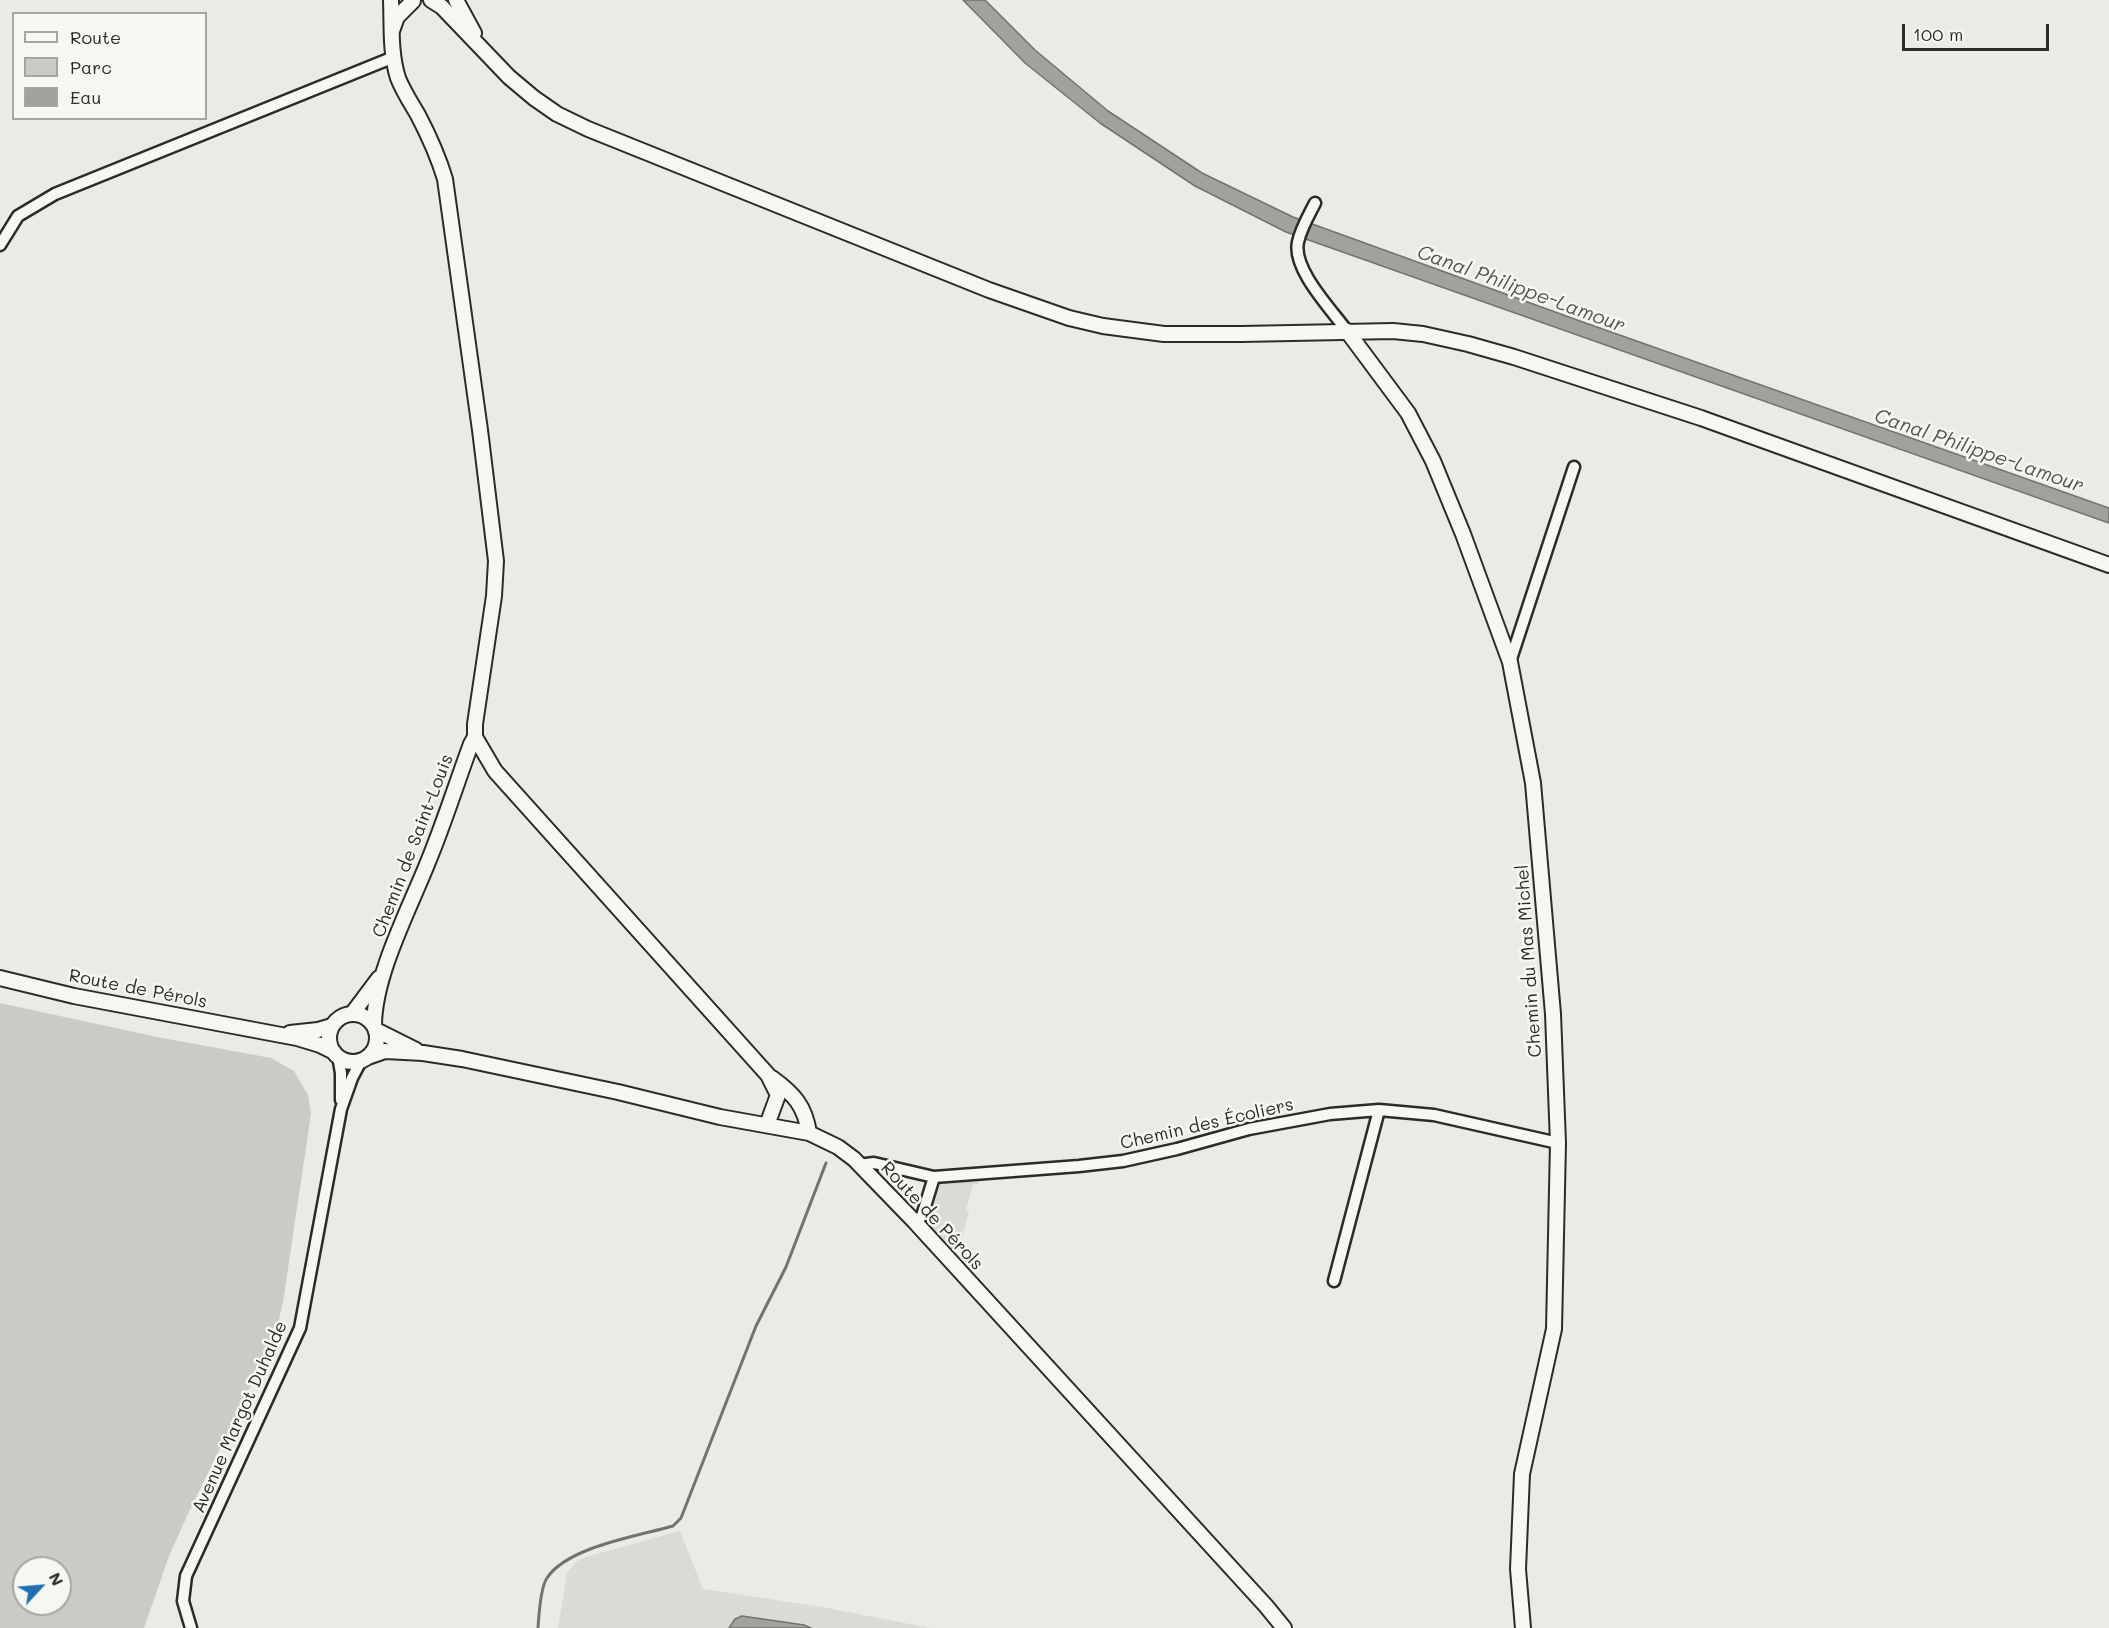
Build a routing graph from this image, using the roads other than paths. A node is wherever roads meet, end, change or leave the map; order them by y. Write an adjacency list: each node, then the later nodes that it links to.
1 (391, 0): 4 (street)
2 (420, 0): 4 (street); 5 (street)
3 (456, 0): 5 (street)
4 (392, 33): 6 (street)
5 (487, 53): 9 (street)
6 (394, 57): 8 (street); 13 (street)
7 (1315, 203): 9 (street)
8 (0, 245)
9 (1347, 331): 11 (street); 12 (street, Chemin du Mas Michel)
10 (1574, 466): 12 (street)
11 (2109, 565)
12 (1510, 662): 28 (street, Chemin du Mas Michel)
13 (476, 737): 14 (street, Chemin de Saint-Louis); 23 (street)
14 (385, 969): 16 (street, Chemin de Saint-Louis); 18 (street, Chemin de Saint-Louis)
15 (0, 978): 19 (street, Route de Pérols)
16 (352, 1014): 17 (street); 18 (street)
17 (332, 1026): 19 (street, Route de Pérols); 21 (street)
18 (375, 1028): 20 (street, Route de Pérols); 22 (street)
19 (270, 1033): 21 (street, Route de Pérols)
20 (423, 1053): 22 (street, Route de Pérols); 26 (street, Route de Pérols)
21 (336, 1054): 22 (street); 24 (street, Avenue Margot Duhalde)
22 (364, 1059): 24 (street, Avenue Margot Duhalde)
23 (768, 1075): 26 (street); 27 (street)
24 (341, 1109): 33 (street, Avenue Margot Duhalde)
25 (1379, 1110): 28 (street, Chemin des Écoliers); 30 (street, Chemin des Écoliers); 32 (street)
26 (768, 1125): 27 (street, Route de Pérols)
27 (809, 1134): 29 (street, Route de Pérols)
28 (1558, 1143): 35 (street, Chemin du Mas Michel)
29 (862, 1167): 30 (street, Chemin des Écoliers); 31 (street, Route de Pérols)
30 (934, 1177): 31 (street)
31 (915, 1222): 34 (street, Route de Pérols)
32 (1334, 1281)
33 (191, 1628)
34 (1284, 1628)
35 (1523, 1628)

